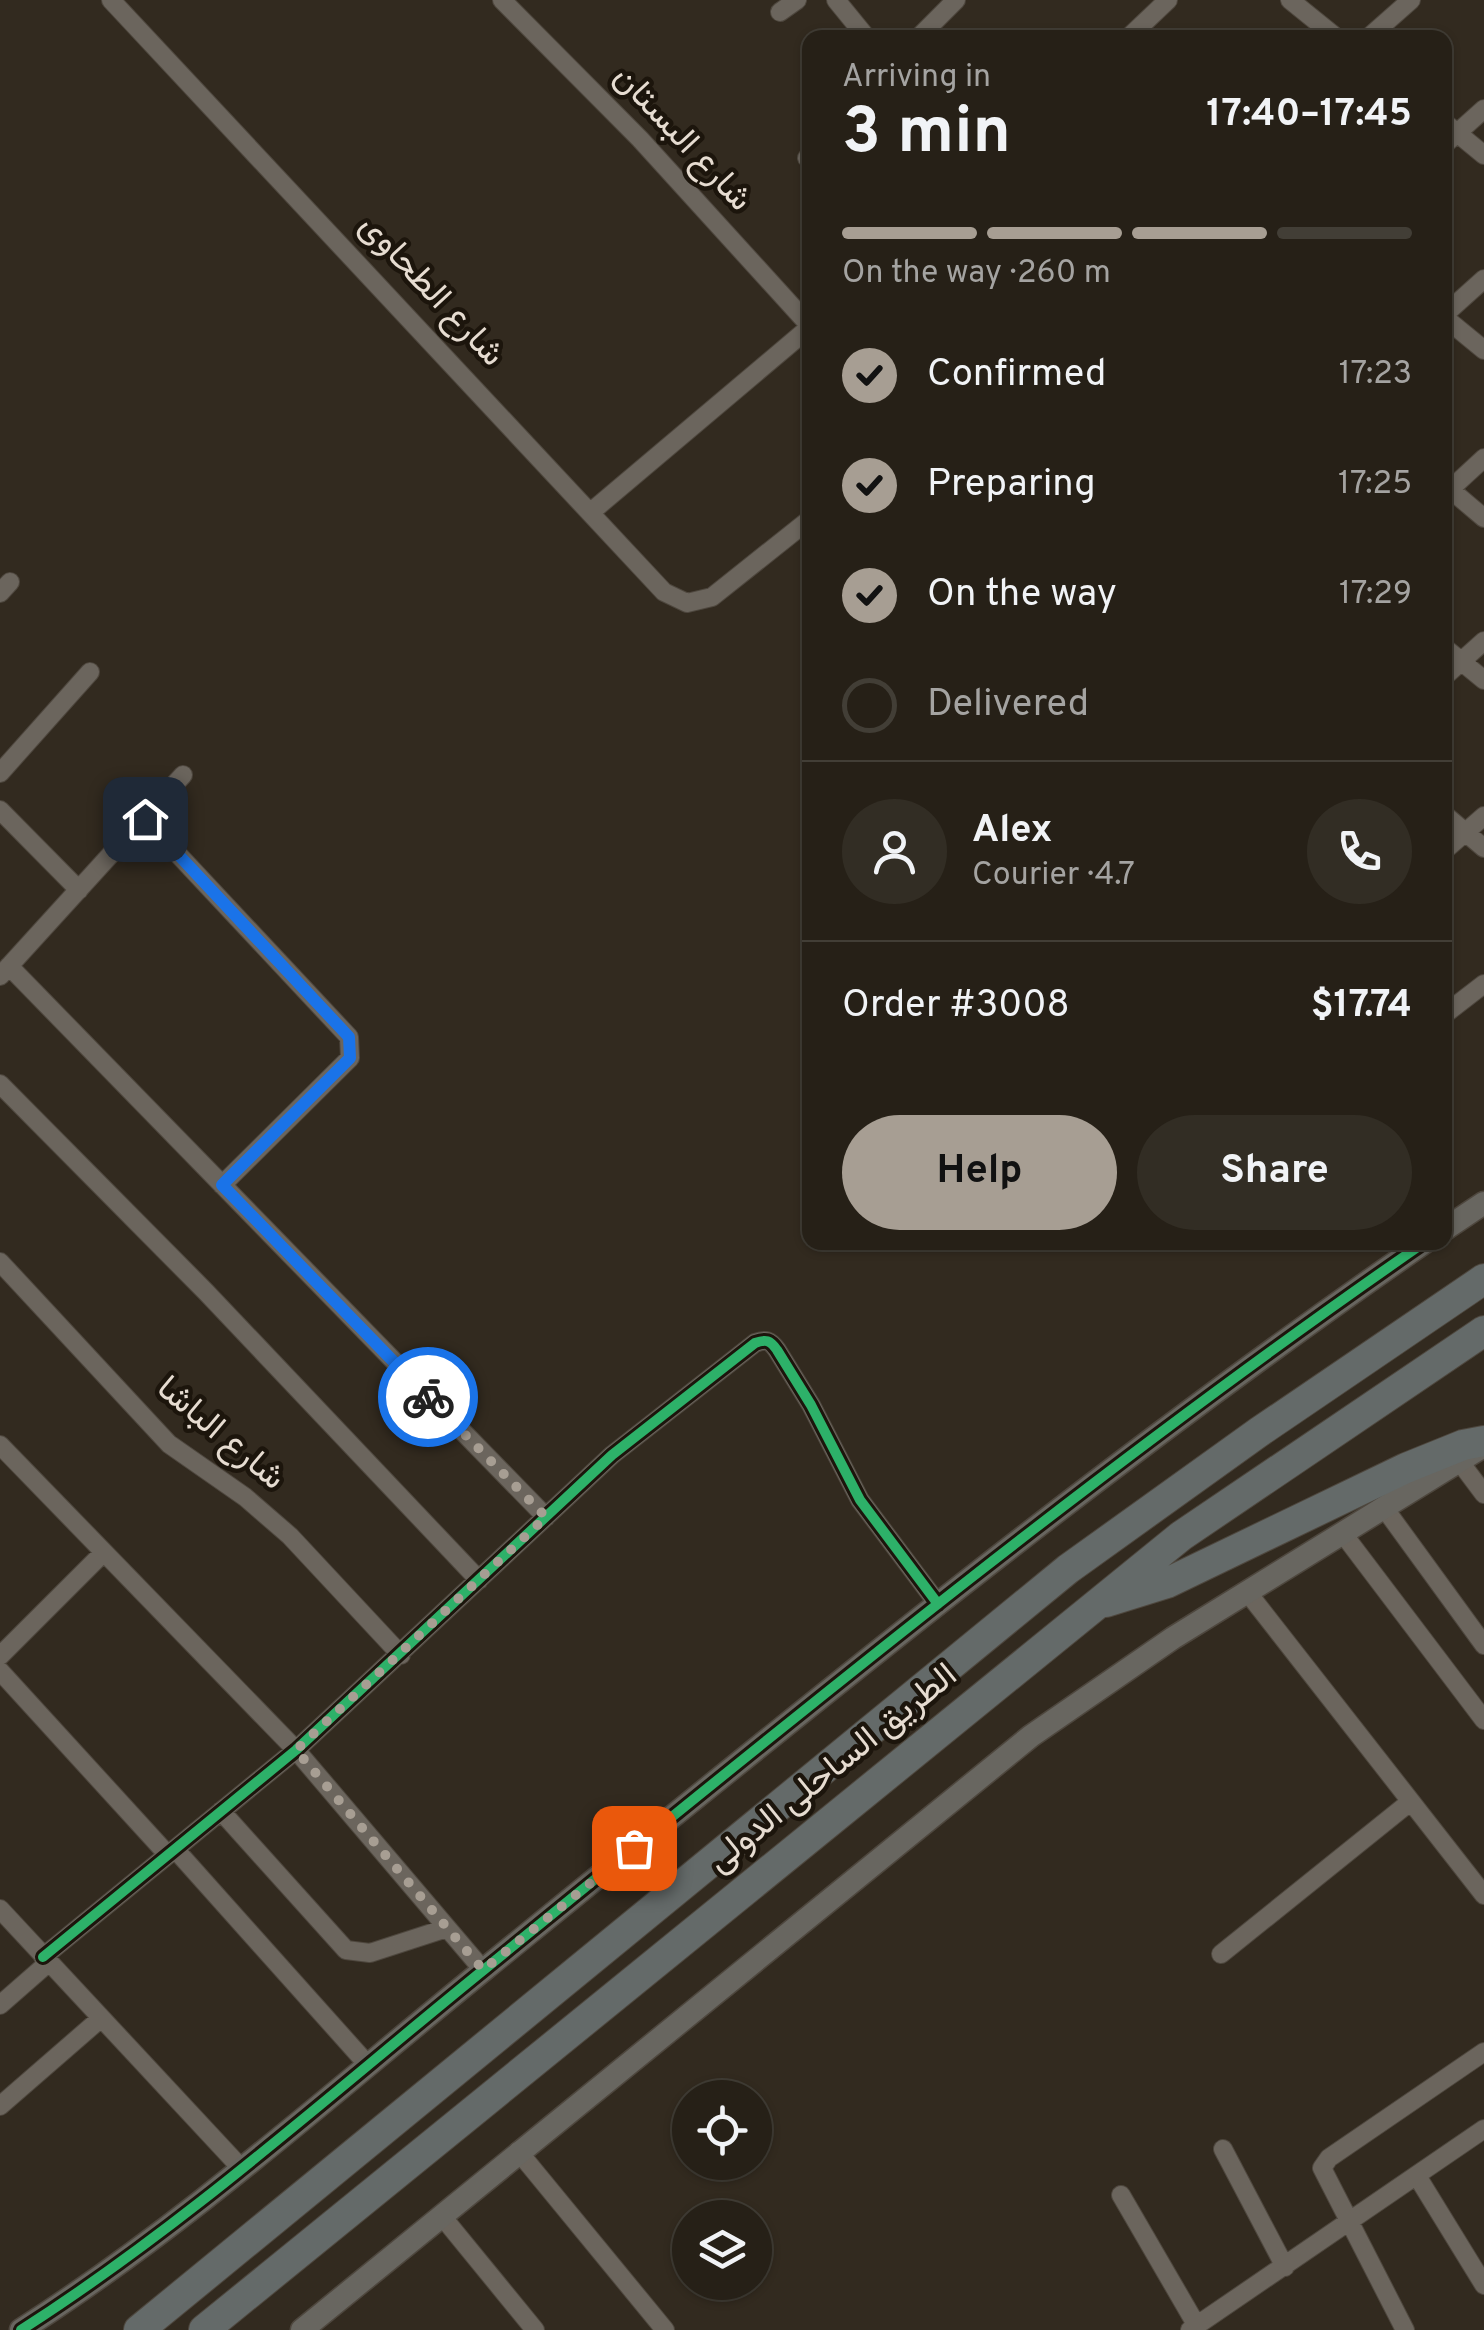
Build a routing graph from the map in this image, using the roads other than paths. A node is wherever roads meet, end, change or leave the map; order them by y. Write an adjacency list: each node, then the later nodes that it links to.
1 (111, 0): 28 (street, شارع الطحاوى)
2 (502, 0): 21 (street, شارع البستان)
3 (797, 0): 9 (street)
4 (836, 0): 10 (street)
5 (956, 0): 11 (street)
6 (1168, 0): 12 (street)
7 (1290, 0): 13 (street)
8 (1411, 0): 14 (street)
9 (780, 12)
10 (860, 30)
11 (926, 30)
12 (1136, 30)
13 (1327, 30)
14 (1377, 30)
15 (1484, 109): 16 (street)
16 (1452, 131)
17 (1452, 135): 18 (street)
18 (1484, 155)
19 (1484, 280): 20 (street)
20 (1452, 310)
21 (802, 317)
22 (1452, 322): 24 (street)
23 (802, 333): 28 (street)
24 (1484, 350)
25 (1484, 458): 26 (street)
26 (1452, 485)
27 (1452, 493): 29 (street)
28 (591, 512): 30 (street, شارع الطحاوى)
29 (1484, 518)
30 (802, 525)
31 (1484, 642): 33 (street)
32 (1452, 654): 33 (street)
33 (1461, 662): 34 (street); 36 (street)
34 (1452, 670)
35 (90, 672): 37 (street)
36 (1484, 680)
37 (0, 773)
38 (184, 775): 41 (street)
39 (0, 810): 46 (street)
40 (1484, 816): 43 (street)
41 (145, 819): 46 (street); 51 (street)
42 (1452, 821): 43 (street)
43 (1466, 832): 44 (street); 45 (street)
44 (1452, 844)
45 (1484, 848)
46 (79, 890): 47 (street)
47 (5, 971): 51 (street)
48 (1484, 984): 49 (street)
49 (1452, 1009)
50 (0, 1084): 66 (street)
51 (222, 1185): 63 (street)
52 (1484, 1203): 53 (street)
53 (1452, 1219)
54 (1414, 1250): 68 (street)
55 (0, 1262): 71 (street, شارع الباشا)
56 (1484, 1279): 103 (highway, الطريق الساحلى الدولى)
57 (1484, 1331): 69 (highway, الطريق الساحلى الدولى)
58 (1484, 1443): 60 (street); 69 (highway)
59 (0, 1445): 65 (street)
60 (1460, 1462): 61 (street); 62 (street)
61 (1484, 1494)
62 (1385, 1510): 64 (street); 70 (street)
63 (546, 1517): 66 (street); 68 (street)
64 (1344, 1535): 67 (street); 74 (street)
65 (104, 1552): 72 (street); 75 (street)
66 (480, 1580): 71 (street)
67 (1248, 1594): 76 (street); 92 (street)
68 (938, 1604): 84 (street)
69 (1094, 1605): 104 (highway, الطريق الساحلى الدولى)
70 (1484, 1644)
71 (401, 1655): 75 (street)
72 (0, 1656)
73 (0, 1671): 78 (street)
74 (1484, 1720)
75 (296, 1750): 77 (street); 81 (street)
76 (1410, 1802): 79 (street); 82 (street)
77 (221, 1811): 78 (street); 81 (street)
78 (172, 1852): 83 (street); 88 (street)
79 (1484, 1895)
80 (0, 1909): 83 (street)
81 (447, 1928): 84 (street)
82 (1221, 1954)
83 (46, 1960): 85 (street); 86 (street)
84 (483, 1970): 88 (street)
85 (0, 2006)
86 (100, 2019): 89 (street); 93 (street)
87 (1484, 2052): 97 (street)
88 (368, 2065): 93 (street)
89 (0, 2106)
90 (1484, 2129): 94 (street)
91 (1222, 2149): 98 (street)
92 (518, 2151): 96 (street); 106 (street)
93 (242, 2168): 102 (street)
94 (1417, 2176): 97 (street); 99 (street)
95 (1121, 2195): 101 (street)
96 (441, 2215): 100 (street); 105 (street)
97 (1349, 2224): 98 (street); 107 (street)
98 (1285, 2267): 101 (street)
99 (1484, 2286)
100 (316, 2325)
101 (1194, 2328)
102 (22, 2330)
103 (140, 2330)
104 (204, 2330)
105 (535, 2330)
106 (665, 2330)
107 (1406, 2330)

